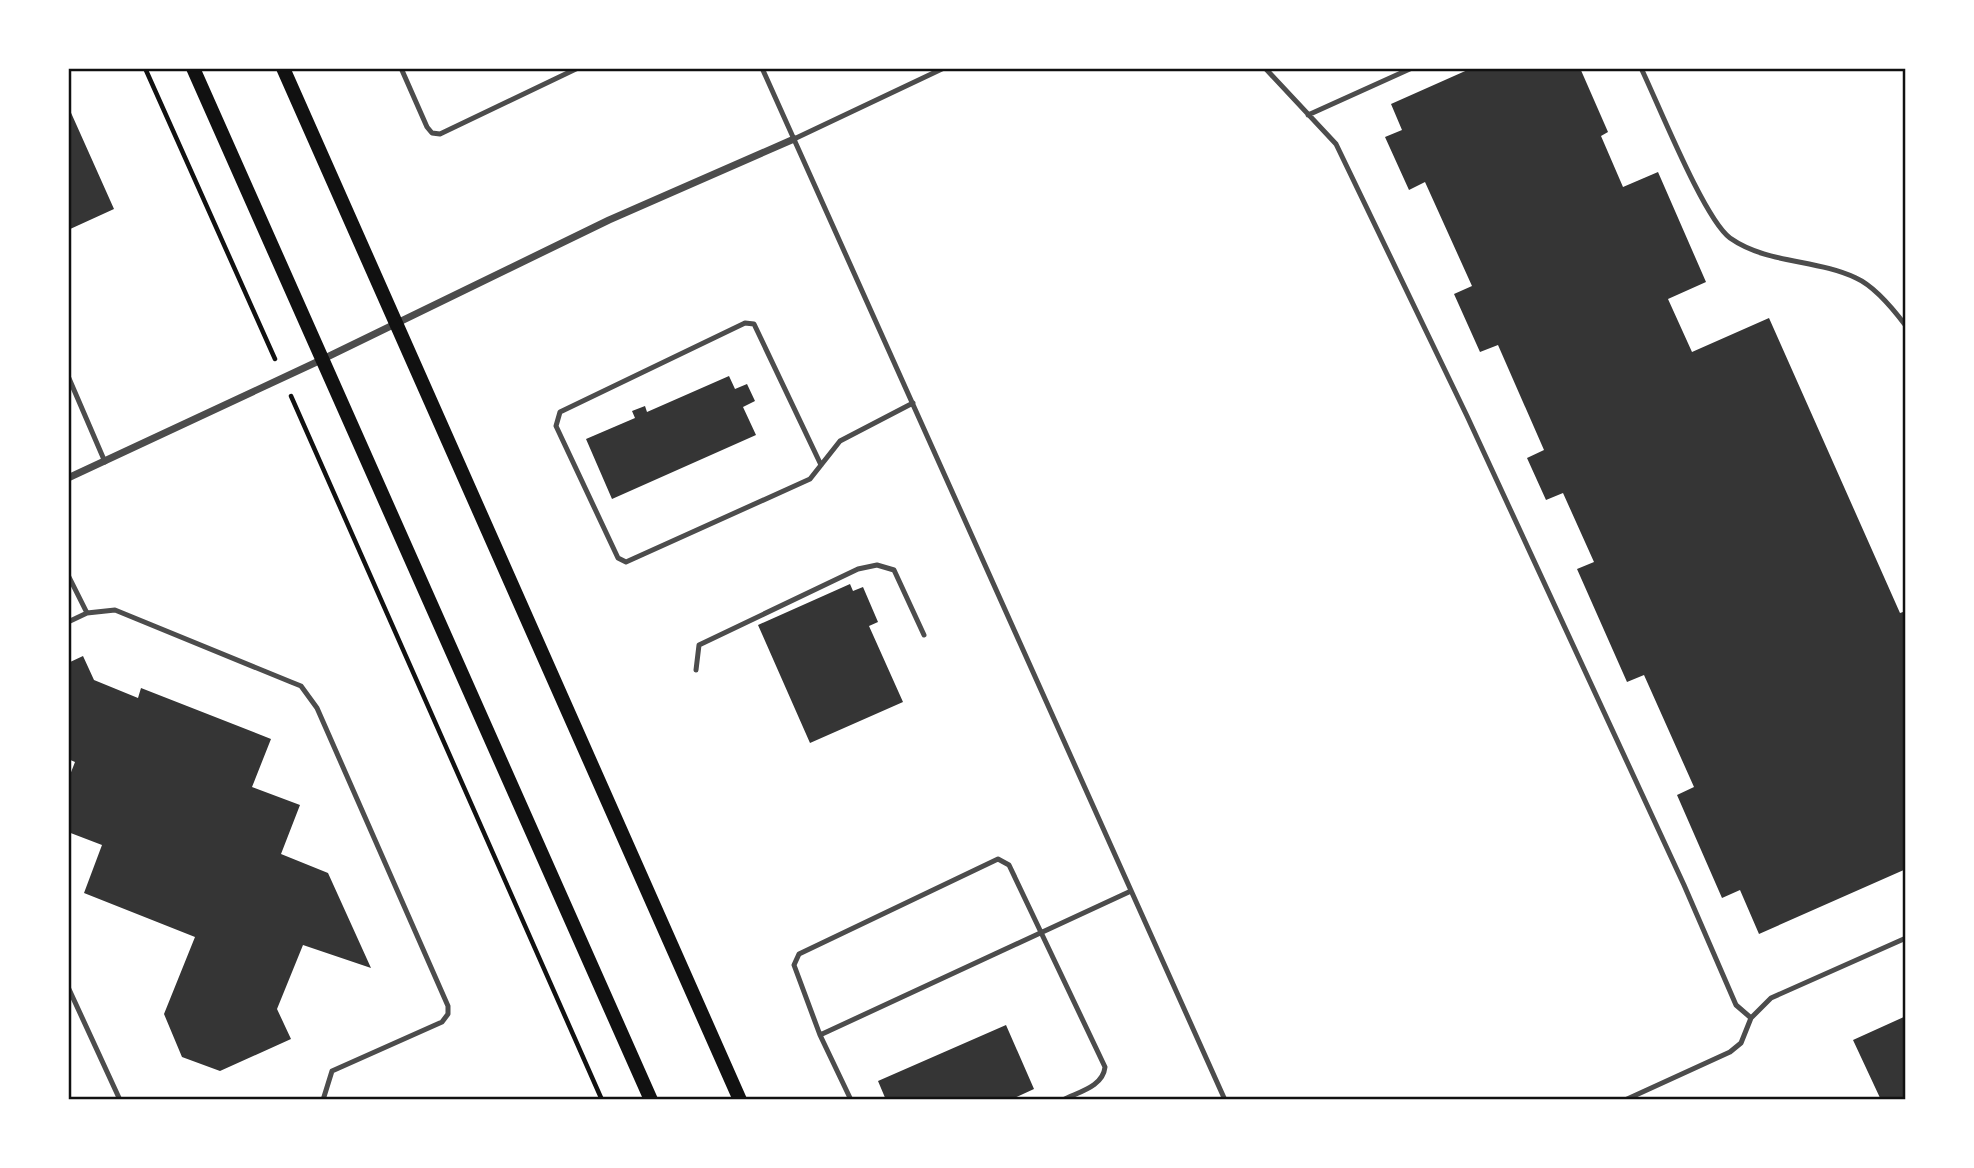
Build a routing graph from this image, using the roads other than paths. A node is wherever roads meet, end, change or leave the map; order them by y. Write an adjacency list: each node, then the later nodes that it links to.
1 (193, 68): 14 (main road)
2 (283, 68): 12 (main road)
3 (401, 68): 4 (lane)
4 (579, 68)
5 (762, 68): 11 (lane)
6 (944, 68): 11 (lane)
7 (1265, 68): 10 (lane)
8 (1412, 68): 10 (lane)
9 (1641, 68): 13 (lane)
10 (1308, 115): 29 (lane)
11 (794, 139): 12 (street); 16 (lane)
12 (396, 323): 14 (street); 34 (main road)
13 (1906, 326)
14 (321, 360): 17 (street); 33 (main road)
15 (68, 376): 17 (lane)
16 (913, 403): 18 (lane); 25 (lane)
17 (105, 462): 19 (street)
18 (821, 465): 18 (lane)
19 (68, 478)
20 (68, 575): 21 (lane)
21 (87, 613): 22 (lane); 32 (lane)
22 (68, 622)
23 (924, 635): 24 (lane)
24 (696, 670)
25 (1131, 891): 26 (lane); 37 (lane)
26 (1040, 934): 30 (lane); 30 (lane); 36 (lane)
27 (1906, 938): 29 (lane)
28 (68, 987): 31 (lane)
29 (1751, 1018): 38 (lane)
30 (820, 1035): 35 (lane)
31 (120, 1100)
32 (323, 1100)
33 (651, 1100)
34 (740, 1100)
35 (851, 1100)
36 (1063, 1100)
37 (1225, 1100)
38 (1625, 1100)

